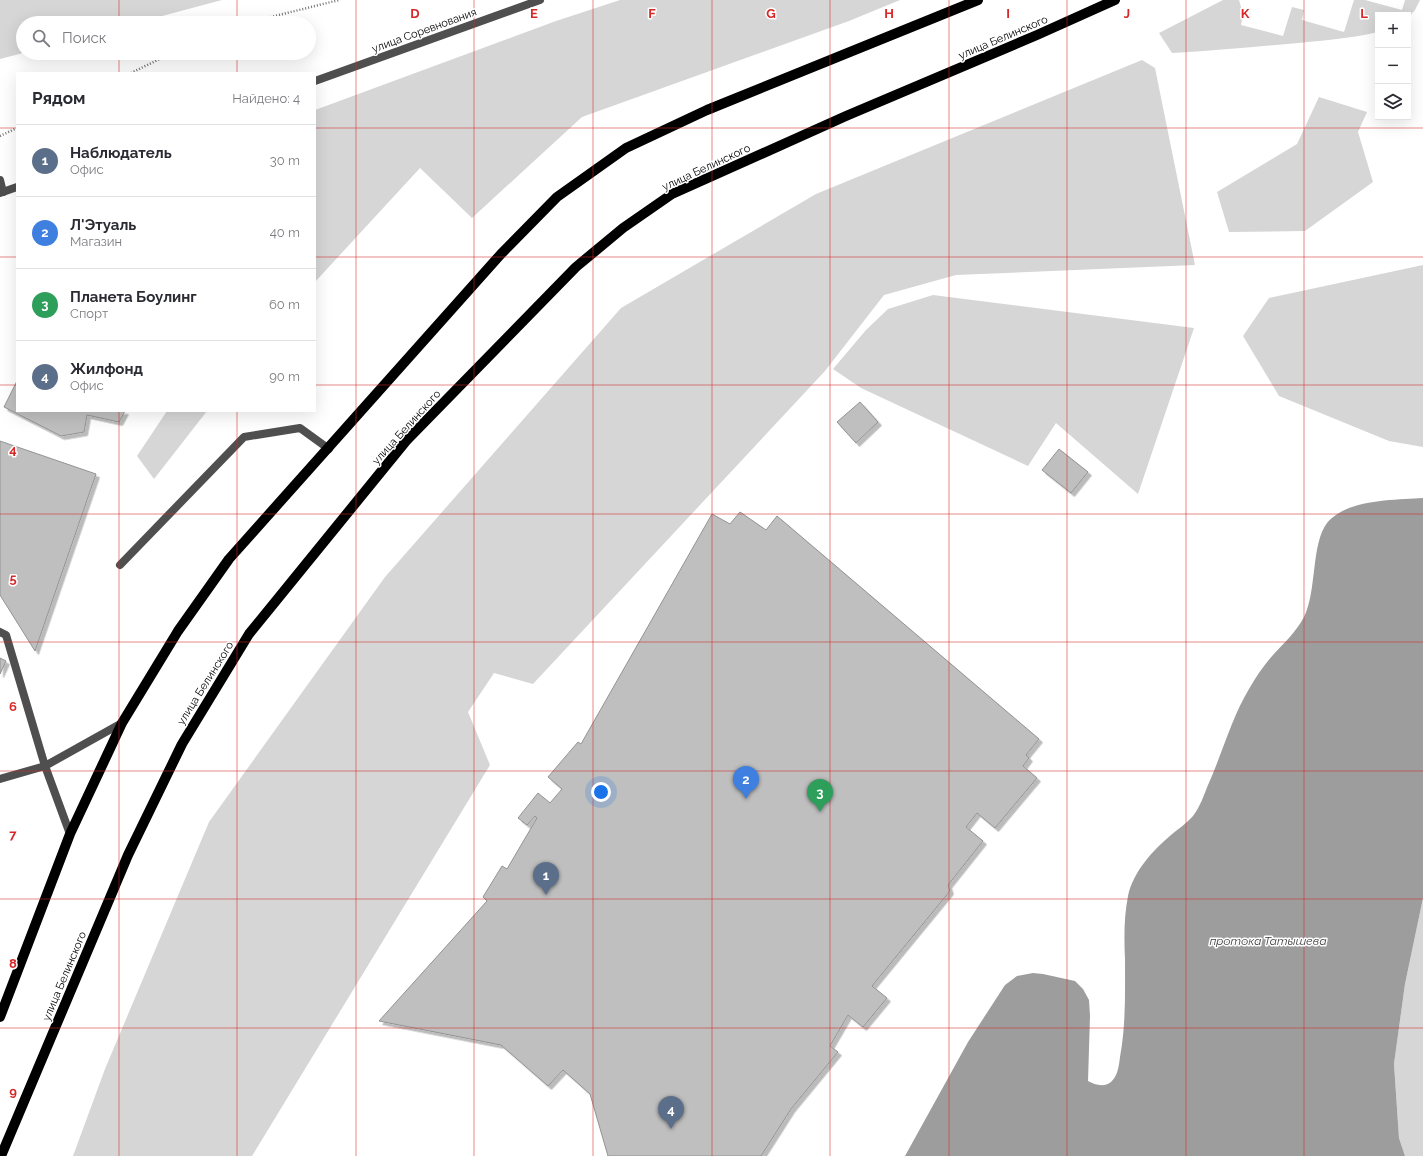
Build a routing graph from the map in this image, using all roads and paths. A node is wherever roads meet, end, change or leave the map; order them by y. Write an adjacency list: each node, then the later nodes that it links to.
1 (339, 0): 5 (path)
2 (540, 0): 8 (street, улица Соревнования)
3 (978, 0): 14 (main road)
4 (1115, 0): 22 (main road, улица Белинского)
5 (275, 16)
6 (158, 60): 7 (path)
7 (133, 72)
8 (316, 81)
9 (16, 128): 10 (path)
10 (0, 136)
11 (0, 180): 13 (street)
12 (16, 187): 13 (street)
13 (2, 193)
14 (329, 449): 15 (street); 17 (main road)
15 (120, 564)
16 (0, 632): 18 (street)
17 (122, 723): 18 (street); 20 (main road)
18 (45, 766): 19 (street); 20 (street)
19 (0, 779)
20 (70, 834): 21 (main road)
21 (0, 1017)
22 (1, 1156)

